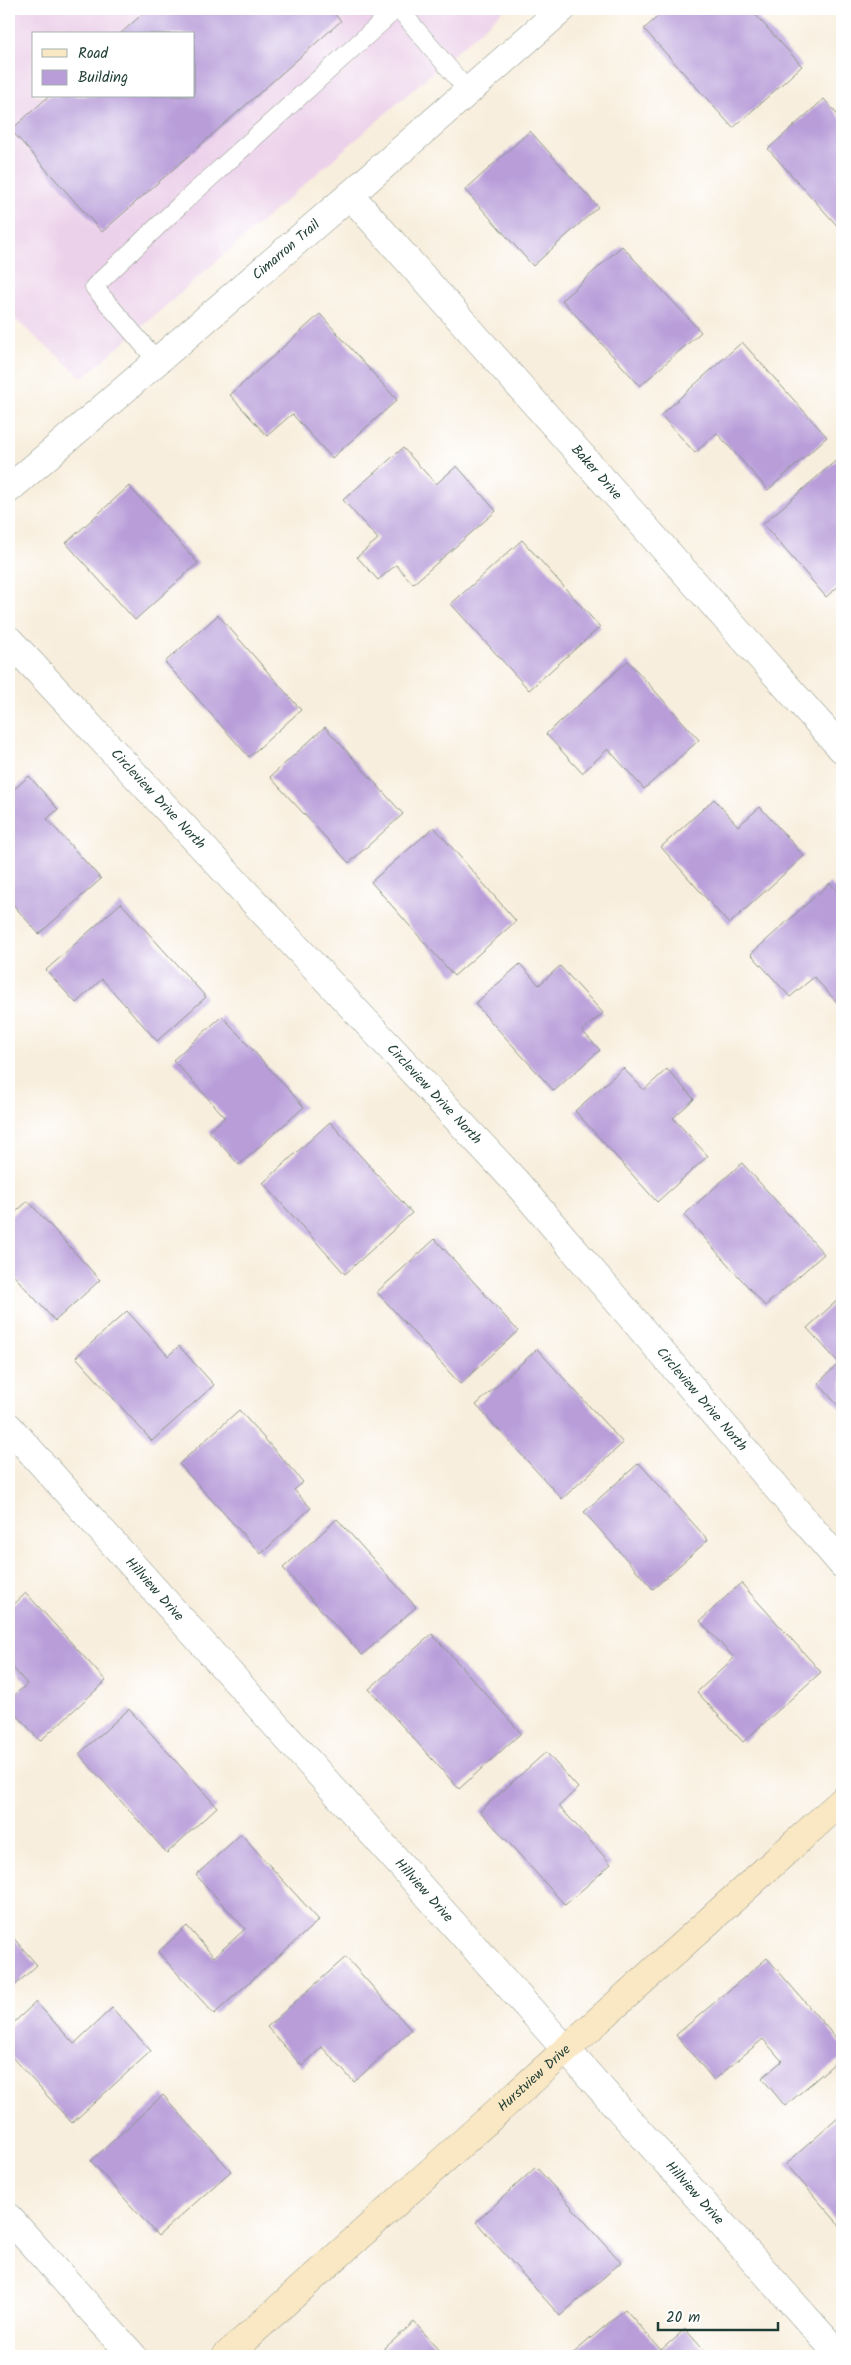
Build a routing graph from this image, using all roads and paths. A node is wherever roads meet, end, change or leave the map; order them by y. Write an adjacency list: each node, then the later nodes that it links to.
1 (398, 9): 3 (lane); 5 (lane)
2 (558, 10): 3 (street, Cimarron Trail)
3 (468, 91): 4 (street, Cimarron Trail)
4 (350, 195): 5 (street, Cimarron Trail); 8 (street, Baker Drive)
5 (157, 361): 6 (street, Cimarron Trail)
6 (9, 488)
7 (9, 640): 10 (street, Circleview Drive North)
8 (842, 750)
9 (9, 1427): 12 (street, Hillview Drive)
10 (842, 1564)
11 (842, 1801): 12 (street, Hurstview Drive)
12 (566, 2050): 15 (street, Hurstview Drive); 16 (street, Hillview Drive)
13 (9, 2218): 14 (street)
14 (133, 2356)
15 (226, 2356)
16 (840, 2356)

